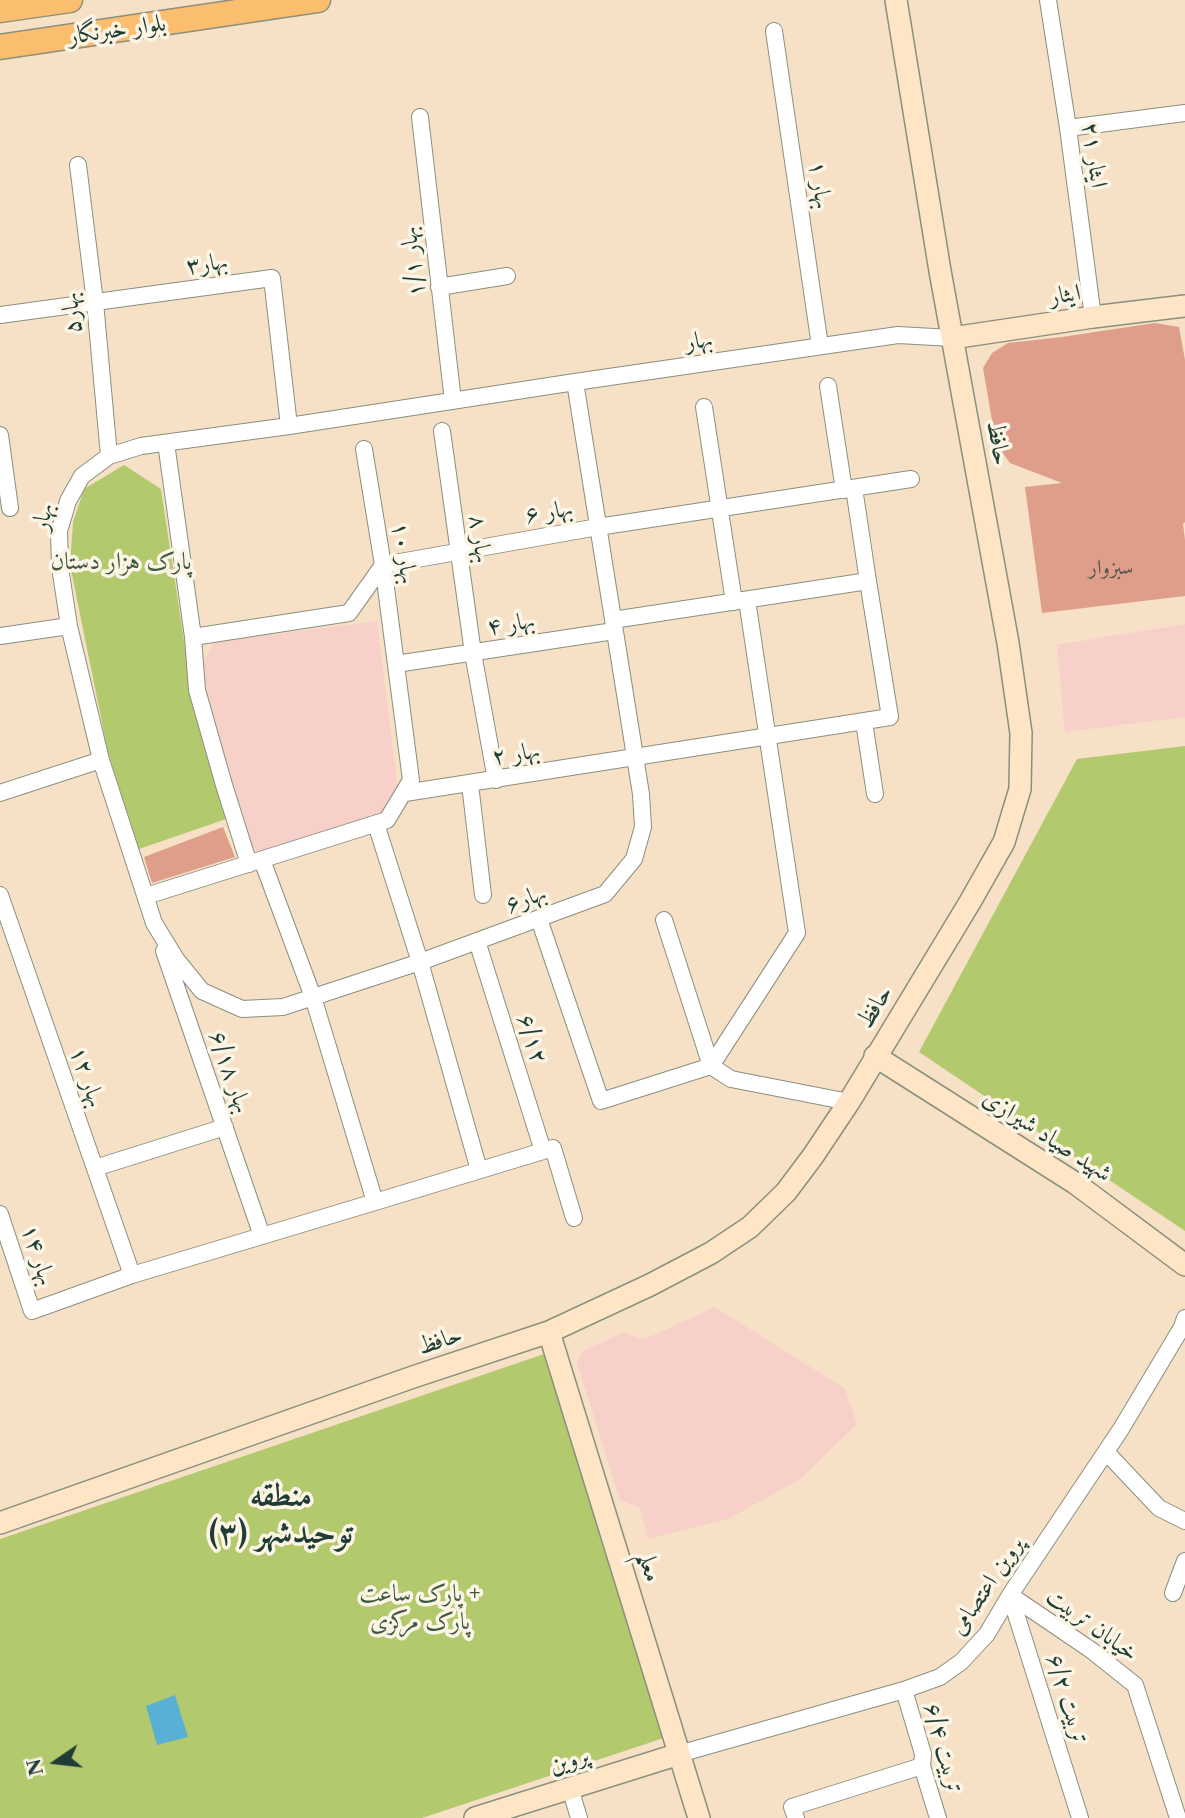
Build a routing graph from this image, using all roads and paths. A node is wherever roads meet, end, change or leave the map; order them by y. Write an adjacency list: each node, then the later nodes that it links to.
1 (70, 0): 5 (main road, بلوار خبرنگار)
2 (318, 0): 7 (main road, بلوار خبرنگار)
3 (896, 0): 18 (main road, حافظ)
4 (1048, 0): 10 (street, ایثار ۲۱)
5 (0, 10)
6 (774, 31): 19 (street, بهار ۱)
7 (0, 47)
8 (1185, 113): 10 (street)
9 (420, 117): 13 (street, بهار ۱/۱)
10 (1068, 128): 17 (street, ایثار ۲۱)
11 (78, 165): 14 (street, بهار۵)
12 (508, 276): 13 (street)
13 (439, 286): 22 (street, بهار ۱/۱)
14 (94, 302): 16 (street, بهار۳); 24 (street, بهار۳); 29 (street, بهار۵)
15 (1185, 306): 17 (main road, ایثار)
16 (0, 316)
17 (1093, 317): 18 (main road, ایثار)
18 (953, 338): 19 (street, بهار); 65 (main road, حافظ)
19 (820, 346): 20 (street, بهار)
20 (575, 382): 22 (street, بهار); 34 (street, بهار۶)
21 (828, 386): 31 (street)
22 (453, 401): 24 (street, بهار)
23 (704, 407): 33 (street)
24 (289, 426): 27 (street, بهار)
25 (442, 431): 35 (street, بهار ۸)
26 (0, 435): 32 (street)
27 (166, 443): 29 (street, بهار); 42 (street)
28 (364, 449): 36 (street, بهار ۱۰)
29 (109, 456): 39 (street, بهار)
30 (911, 479): 31 (street, بهار ۶)
31 (849, 489): 33 (street, بهار ۶); 37 (street)
32 (10, 508)
33 (720, 509): 34 (street, بهار ۶); 38 (street)
34 (598, 527): 35 (street, بهار ۶); 40 (street, بهار۶)
35 (460, 550): 36 (street, بهار ۶); 43 (street, بهار ۸)
36 (383, 565): 42 (street); 44 (street, بهار ۱۰)
37 (868, 581): 38 (street, بهار ۴); 45 (street, بهار ۲)
38 (741, 601): 40 (street, بهار ۴); 46 (street)
39 (69, 626): 41 (street); 48 (street, بهار)
40 (614, 626): 43 (street, بهار ۴); 47 (street, بهار۶)
41 (0, 636)
42 (193, 637): 55 (street)
43 (473, 653): 44 (street, بهار ۴); 49 (street, بهار ۸)
44 (396, 664): 52 (street, بهار ۱۰)
45 (864, 722): 46 (street, بهار ۲); 53 (street)
46 (768, 737): 47 (street, بهار ۲); 66 (street)
47 (635, 759): 49 (street, بهار ۲); 59 (street, بهار۶)
48 (101, 760): 51 (street); 58 (street, بهار۶)
49 (496, 780): 50 (street, بهار ۲)
50 (470, 784): 52 (street, بهار ۲); 57 (street)
51 (0, 793)
52 (405, 793): 54 (street)
53 (875, 794)
54 (376, 824): 55 (street); 63 (street)
55 (256, 862): 58 (street); 64 (street)
56 (0, 895): 70 (street, بهار ۱۲)
57 (483, 895)
58 (146, 896): 61 (street, بهار۶)
59 (539, 919): 62 (street, بهار۶); 66 (street)
60 (664, 920): 66 (street)
61 (154, 923): 64 (street, بهار۶); 68 (street, بهار ۶/۱۸)
62 (477, 941): 63 (street, بهار۶); 69 (street, ۶/۱۲)
63 (419, 962): 64 (street, بهار۶); 71 (street)
64 (313, 997): 72 (street)
65 (875, 1056): 67 (main road, حافظ); 76 (main road, شهید صیاد شیرازی)
66 (711, 1066): 67 (street)
67 (849, 1102): 79 (main road, حافظ)
68 (225, 1127): 70 (street); 75 (street, بهار ۶/۱۸)
69 (543, 1151): 71 (street); 74 (street)
70 (95, 1168): 77 (street, بهار ۱۲)
71 (479, 1170): 72 (street)
72 (375, 1202): 75 (street)
73 (0, 1214): 77 (street, بهار ۱۴)
74 (574, 1218)
75 (262, 1236): 77 (street)
76 (1185, 1265)
77 (132, 1275)
78 (1184, 1326): 80 (street, پروین اعتصامی)
79 (550, 1332): 82 (main road, حافظ); 87 (main road, معلم)
80 (1106, 1452): 81 (street); 85 (street, پروین اعتصامی)
81 (1185, 1521)
82 (0, 1522)
83 (1185, 1562): 84 (street)
84 (1173, 1593)
85 (1010, 1595): 86 (street, پروین اعتصامی); 95 (street, تربیت ۶/۲); 96 (street, خیابان تربیت)
86 (904, 1690): 87 (street, پروین اعتصامی); 88 (street, تربیت ۶/۴)
87 (679, 1754): 89 (main road, پروین); 93 (main road, معلم)
88 (922, 1766): 90 (street); 94 (street, تربیت ۶/۴)
89 (570, 1788): 91 (main road, پروین); 92 (street)
90 (794, 1813)
91 (475, 1818)
92 (579, 1818)
93 (699, 1818)
94 (938, 1818)
95 (1080, 1818)
96 (1178, 1818)

